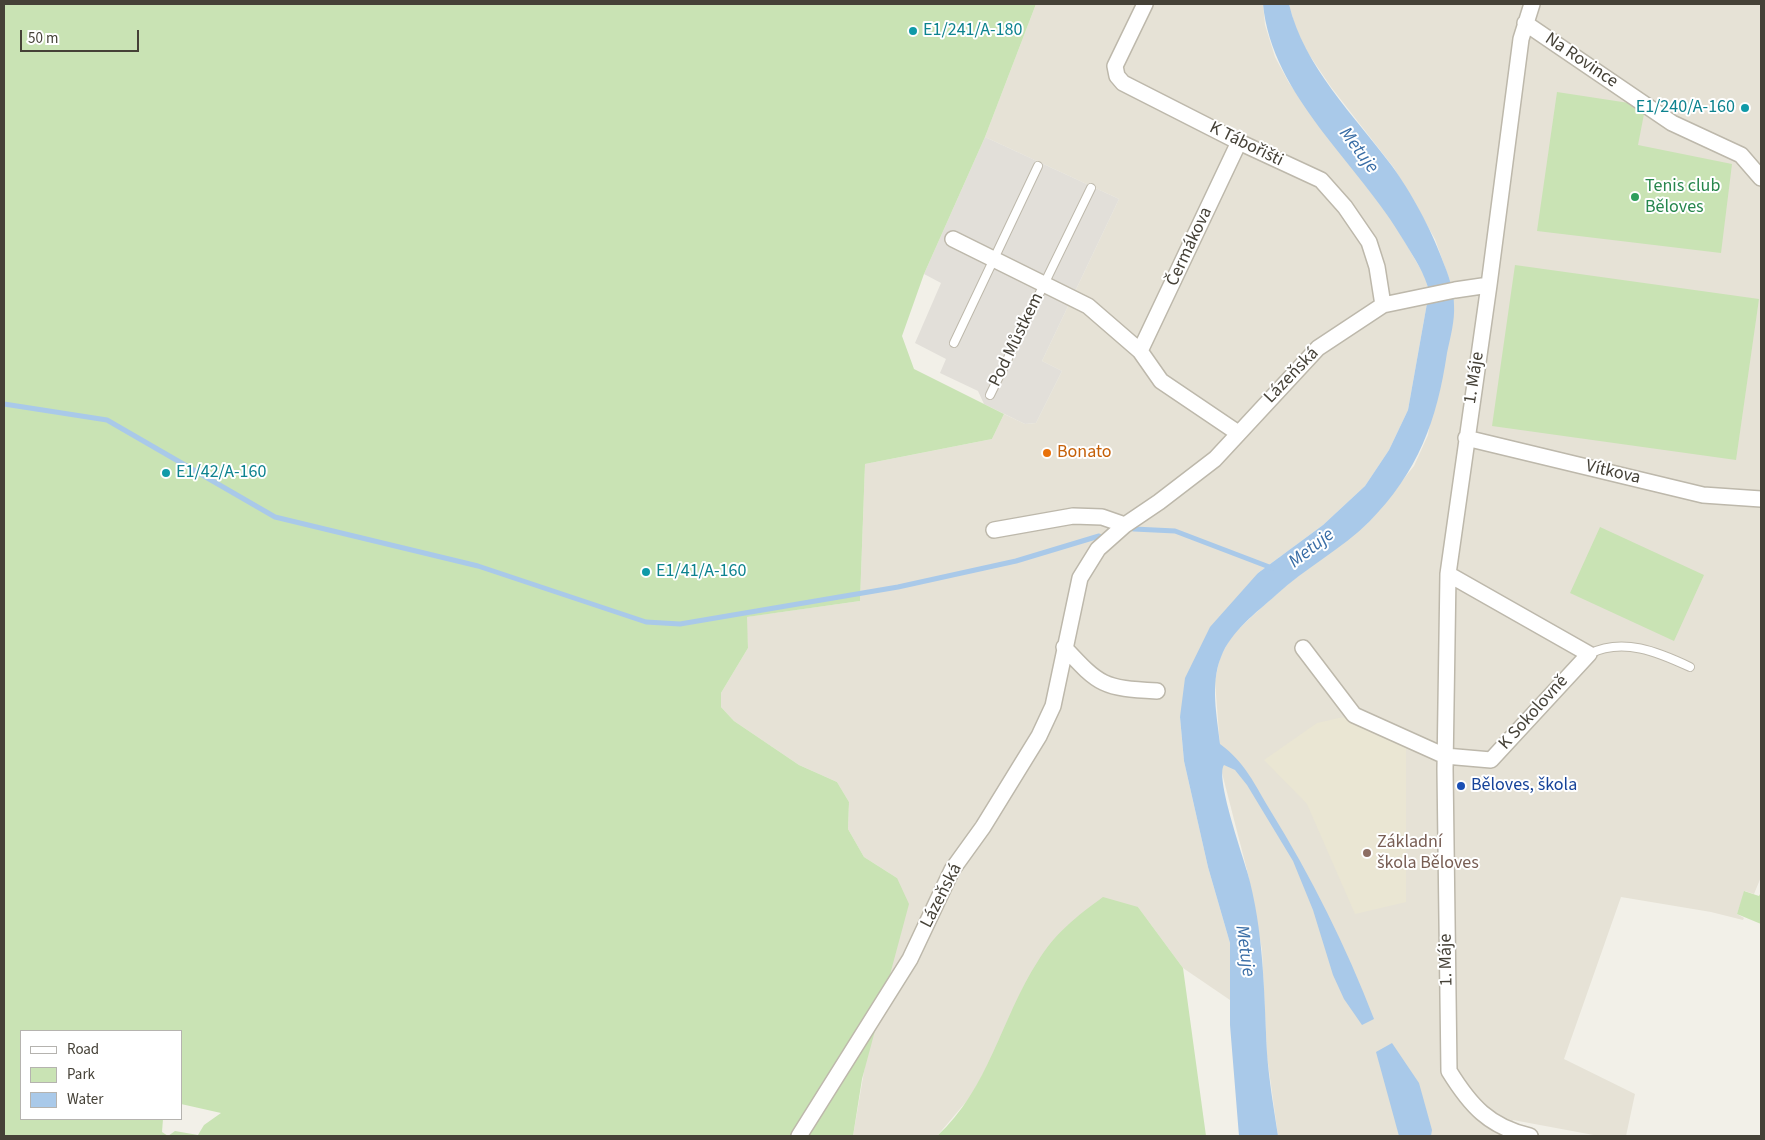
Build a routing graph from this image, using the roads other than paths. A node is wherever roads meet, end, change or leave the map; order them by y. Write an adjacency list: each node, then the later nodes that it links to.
1 (1145, 4): 4 (street, K Tábořišti)
2 (1532, 4): 3 (street, 1. Máje)
3 (1525, 22): 6 (street, Na Rovince); 11 (street, 1. Máje)
4 (1239, 142): 12 (street, K Tábořišti); 14 (street, Čermákova)
5 (1038, 166): 9 (lane)
6 (1761, 178)
7 (1091, 188): 10 (lane, Pod Můstkem)
8 (953, 239): 9 (street, Pod Můstkem)
9 (995, 259): 10 (street, Pod Můstkem); 13 (lane)
10 (1045, 284): 14 (street, Pod Můstkem); 15 (lane, Pod Můstkem)
11 (1489, 285): 12 (street, Lázeňská); 17 (street, 1. Máje)
12 (1383, 305): 16 (street, Lázeňská)
13 (954, 343)
14 (1140, 351): 16 (street, Pod Můstkem)
15 (990, 395)
16 (1238, 433): 19 (street, Lázeňská)
17 (1466, 438): 18 (street, Vítkova); 21 (street, 1. Máje)
18 (1761, 499)
19 (1125, 525): 20 (street); 22 (street, Lázeňská)
20 (994, 530)
21 (1448, 574): 24 (street); 27 (street, 1. Máje)
22 (1064, 647): 26 (street); 29 (street, Lázeňská)
23 (1303, 648): 27 (street)
24 (1588, 654): 25 (lane); 27 (street, K Sokolovně)
25 (1690, 667)
26 (1157, 691)
27 (1445, 756): 28 (street, 1. Máje)
28 (1515, 1135): 30 (street, 1. Máje)
29 (799, 1136)
30 (1530, 1136)

